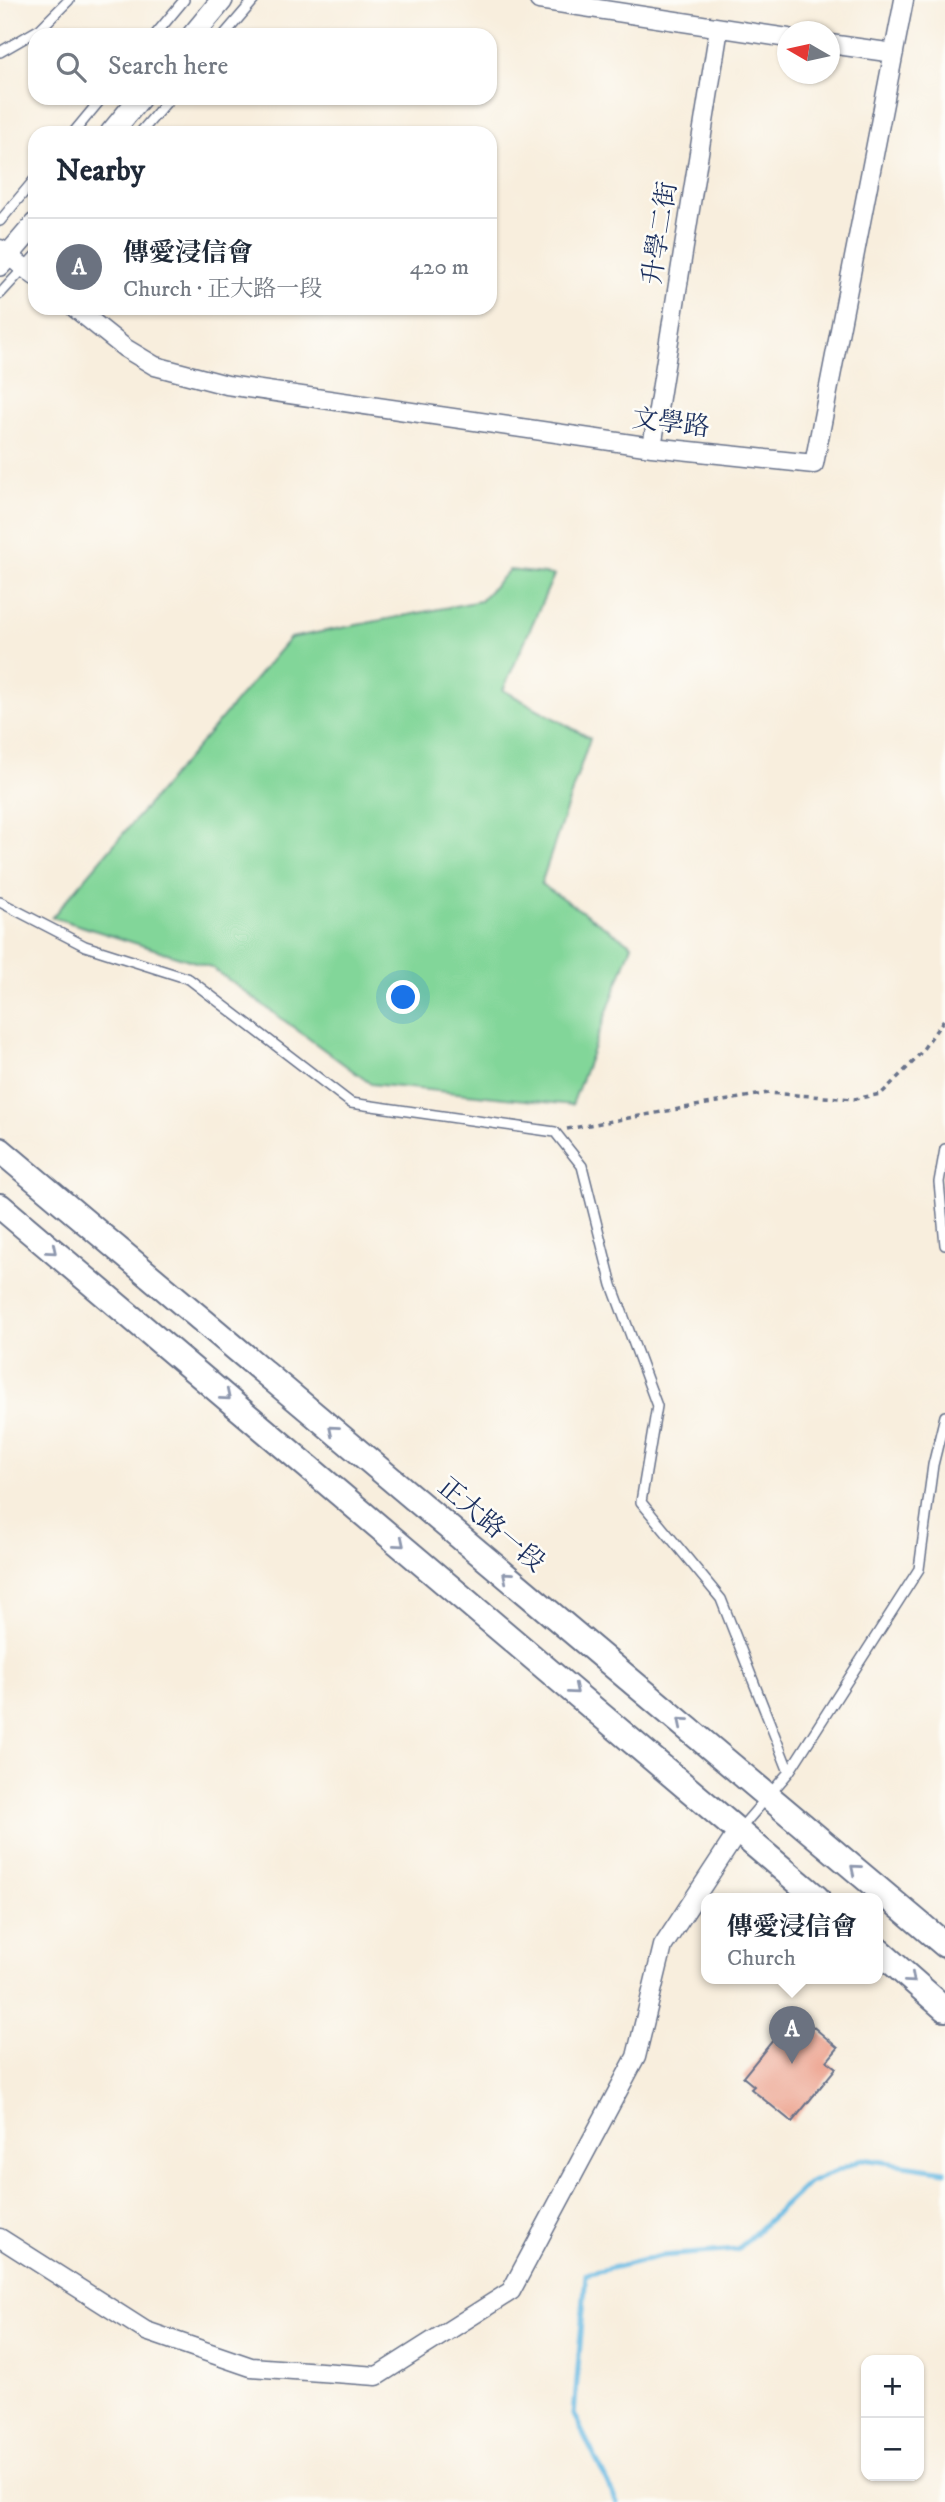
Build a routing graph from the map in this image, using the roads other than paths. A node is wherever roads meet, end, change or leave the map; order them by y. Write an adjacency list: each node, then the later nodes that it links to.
1 (69, 0): 7 (lane)
2 (184, 0): 8 (lane)
3 (222, 0): 9 (street)
4 (254, 0): 10 (lane)
5 (539, 0): 11 (street)
6 (904, 0): 16 (street, 文學路)
7 (41, 28)
8 (161, 28)
9 (199, 28)
10 (230, 28)
11 (719, 28): 13 (street); 29 (street, 升學二街)
12 (28, 36): 15 (lane)
13 (777, 36)
14 (840, 45): 16 (street)
15 (0, 52)
16 (894, 53): 29 (street, 文學路)
17 (96, 105): 20 (lane)
18 (135, 105): 21 (street)
19 (164, 105): 22 (lane)
20 (79, 126)
21 (117, 126)
22 (145, 126)
23 (28, 187): 24 (lane)
24 (0, 221)
25 (28, 239): 26 (street)
26 (17, 262): 27 (lane)
27 (0, 294)
28 (84, 315): 29 (street, 文學路)
29 (652, 447)
30 (0, 902): 36 (lane)
31 (945, 1149): 34 (lane)
32 (0, 1150): 37 (main road, 正大路一段, one-way to 32)
33 (0, 1206): 38 (main road, one-way to 38)
34 (945, 1245)
35 (945, 1416): 36 (lane)
36 (789, 1772): 37 (lane)
37 (768, 1795): 38 (lane); 40 (main road, 正大路一段, one-way to 37)
38 (739, 1830): 39 (main road); 43 (street)
39 (811, 1893)
40 (945, 1945)
41 (883, 1954): 42 (main road, one-way to 42)
42 (945, 2009)
43 (0, 2238)

